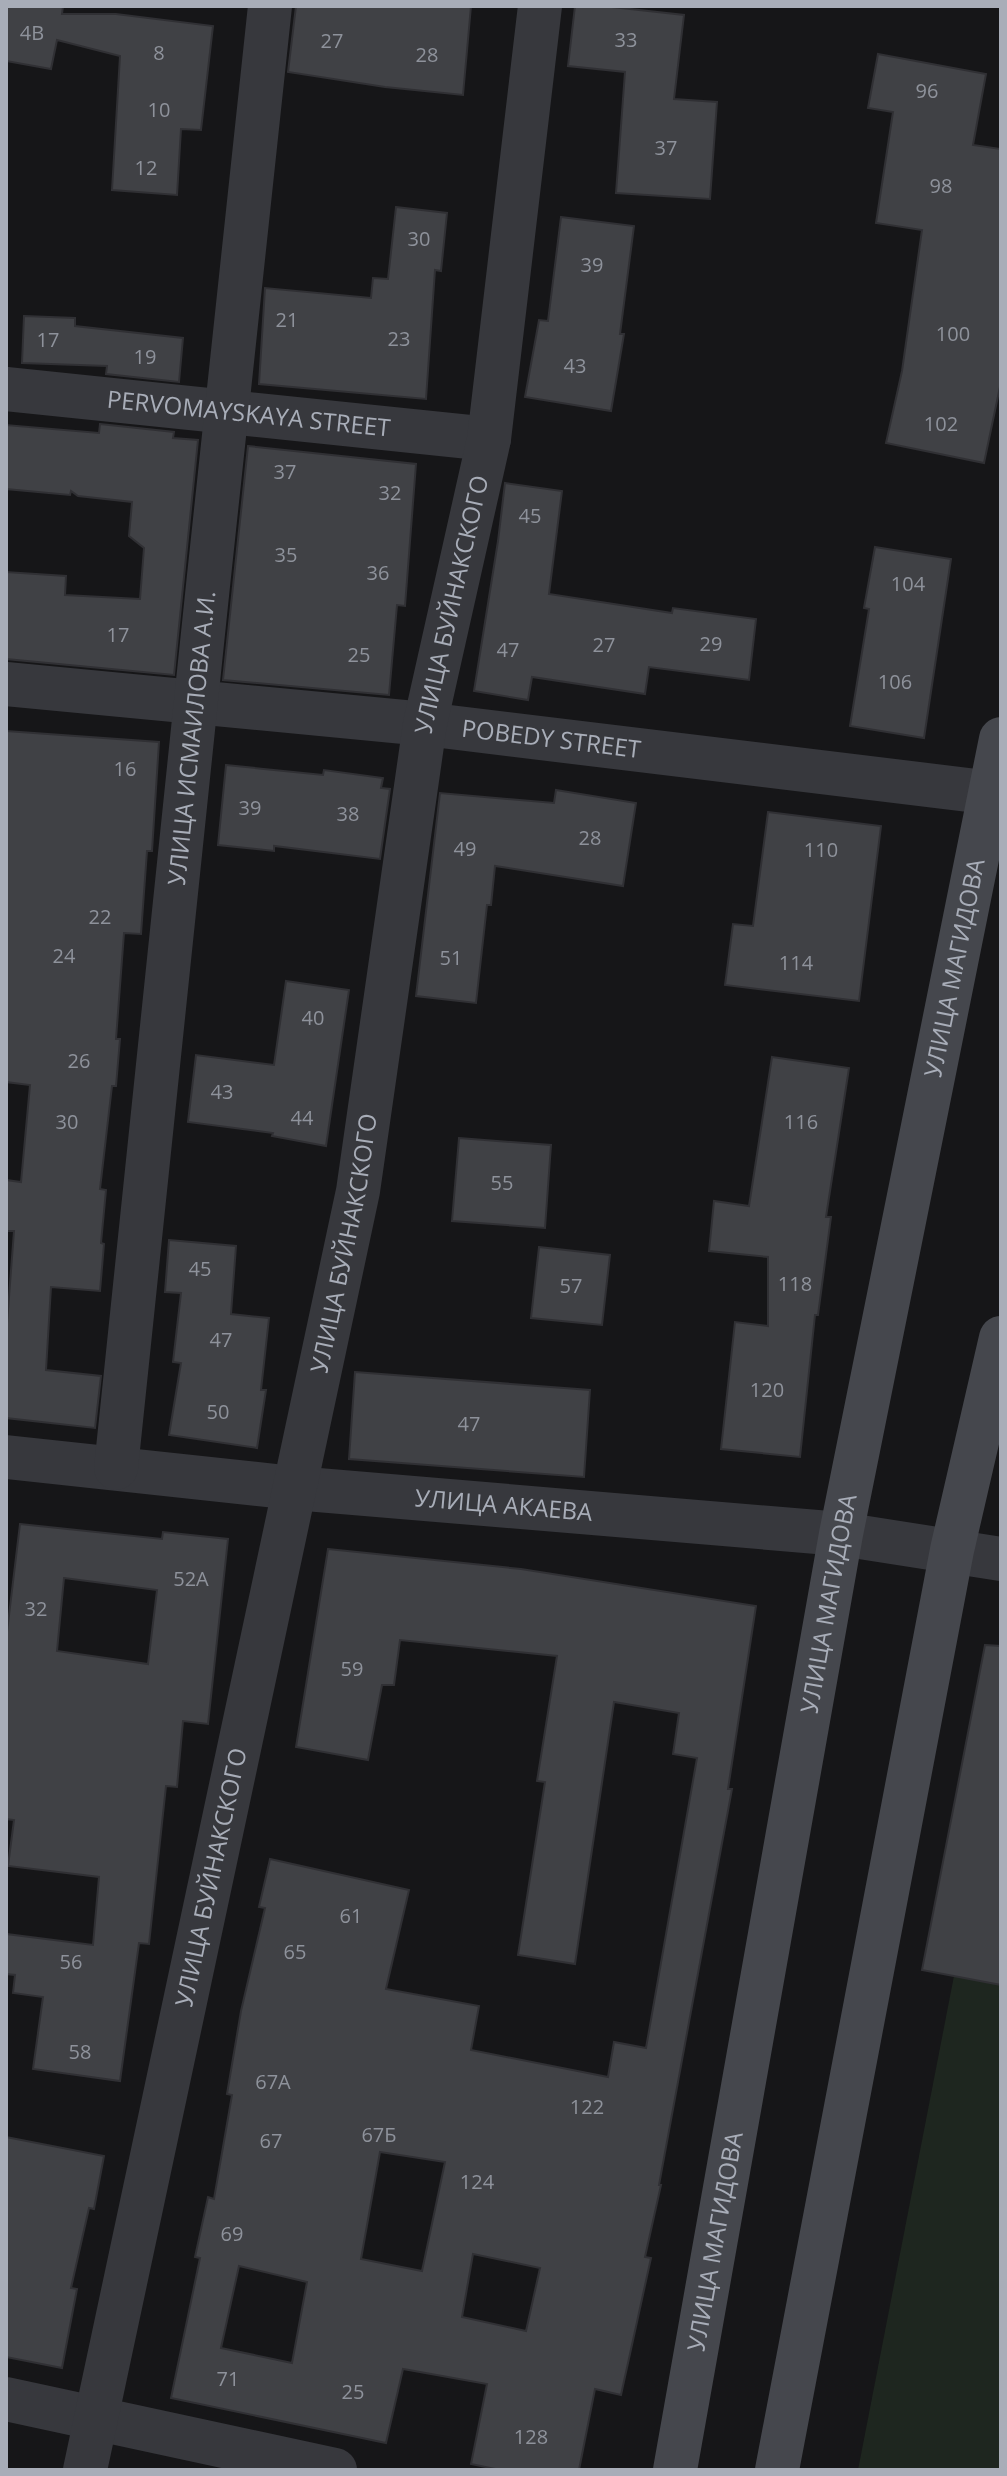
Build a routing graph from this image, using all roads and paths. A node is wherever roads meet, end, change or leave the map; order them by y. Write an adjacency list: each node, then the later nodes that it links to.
1 (270, 6): 4 (street, УЛИЦА ИСМАИЛОВА А.И.)
2 (540, 6): 5 (street, УЛИЦА БУЙНАКСКОГО)
3 (6, 389): 4 (street, PERVOMAYSKAYA STREET)
4 (225, 410): 5 (street, PERVOMAYSKAYA STREET); 7 (street, УЛИЦА ИСМАИЛОВА А.И.)
5 (489, 439): 8 (street, УЛИЦА БУЙНАКСКОГО)
6 (6, 684): 7 (street, POBEDY STREET)
7 (198, 701): 8 (street, POBEDY STREET); 13 (street, УЛИЦА ИСМАИЛОВА А.И.)
8 (425, 724): 10 (street, POBEDY STREET); 14 (street, УЛИЦА БУЙНАКСКОГО)
9 (1001, 739): 10 (main road, УЛИЦА МАГИДОВА)
10 (996, 793): 15 (main road, УЛИЦА МАГИДОВА)
11 (1001, 1338): 16 (main road)
12 (6, 1457): 13 (street, УЛИЦА АКАЕВА)
13 (116, 1468): 14 (street, УЛИЦА АКАЕВА)
14 (294, 1488): 15 (street, УЛИЦА АКАЕВА); 19 (street, УЛИЦА БУЙНАКСКОГО)
15 (841, 1534): 16 (street, УЛИЦА АКАЕВА); 22 (main road, УЛИЦА МАГИДОВА)
16 (952, 1550): 17 (street, УЛИЦА АКАЕВА); 23 (main road)
17 (1001, 1559)
18 (6, 2399): 19 (street)
19 (96, 2418): 20 (street, УЛИЦА БУЙНАКСКОГО); 21 (street)
20 (85, 2470)
21 (335, 2470)
22 (675, 2470)
23 (777, 2470)

